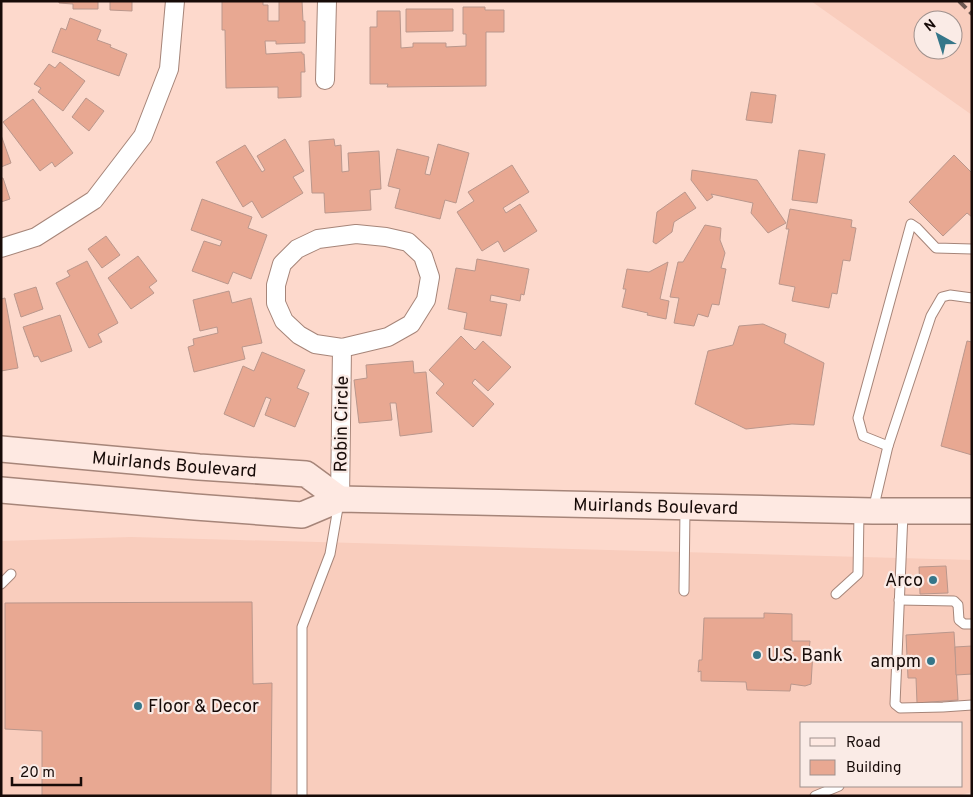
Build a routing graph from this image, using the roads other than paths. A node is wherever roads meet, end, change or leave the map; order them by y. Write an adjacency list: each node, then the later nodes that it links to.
1 (175, 1): 4 (street)
2 (327, 1): 3 (street)
3 (325, 80)
4 (1, 248)
5 (972, 249): 8 (lane)
6 (972, 298): 8 (lane)
7 (342, 348): 7 (street); 11 (street, Robin Circle)
8 (888, 446): 13 (lane)
9 (1, 449): 11 (main road, Muirlands Boulevard)
10 (1, 490): 11 (main road, Muirlands Boulevard)
11 (340, 499): 12 (main road, Muirlands Boulevard); 24 (lane)
12 (685, 506): 13 (main road, Muirlands Boulevard); 18 (lane)
13 (866, 510): 14 (main road, Muirlands Boulevard); 19 (lane)
14 (903, 511): 15 (main road, Muirlands Boulevard); 20 (lane)
15 (972, 511)
16 (12, 574): 17 (lane)
17 (1, 584)
18 (684, 591)
19 (836, 594)
20 (899, 600): 21 (lane); 22 (lane)
21 (972, 624)
22 (972, 705)
23 (836, 787): 25 (lane)
24 (302, 796)
25 (814, 796)

